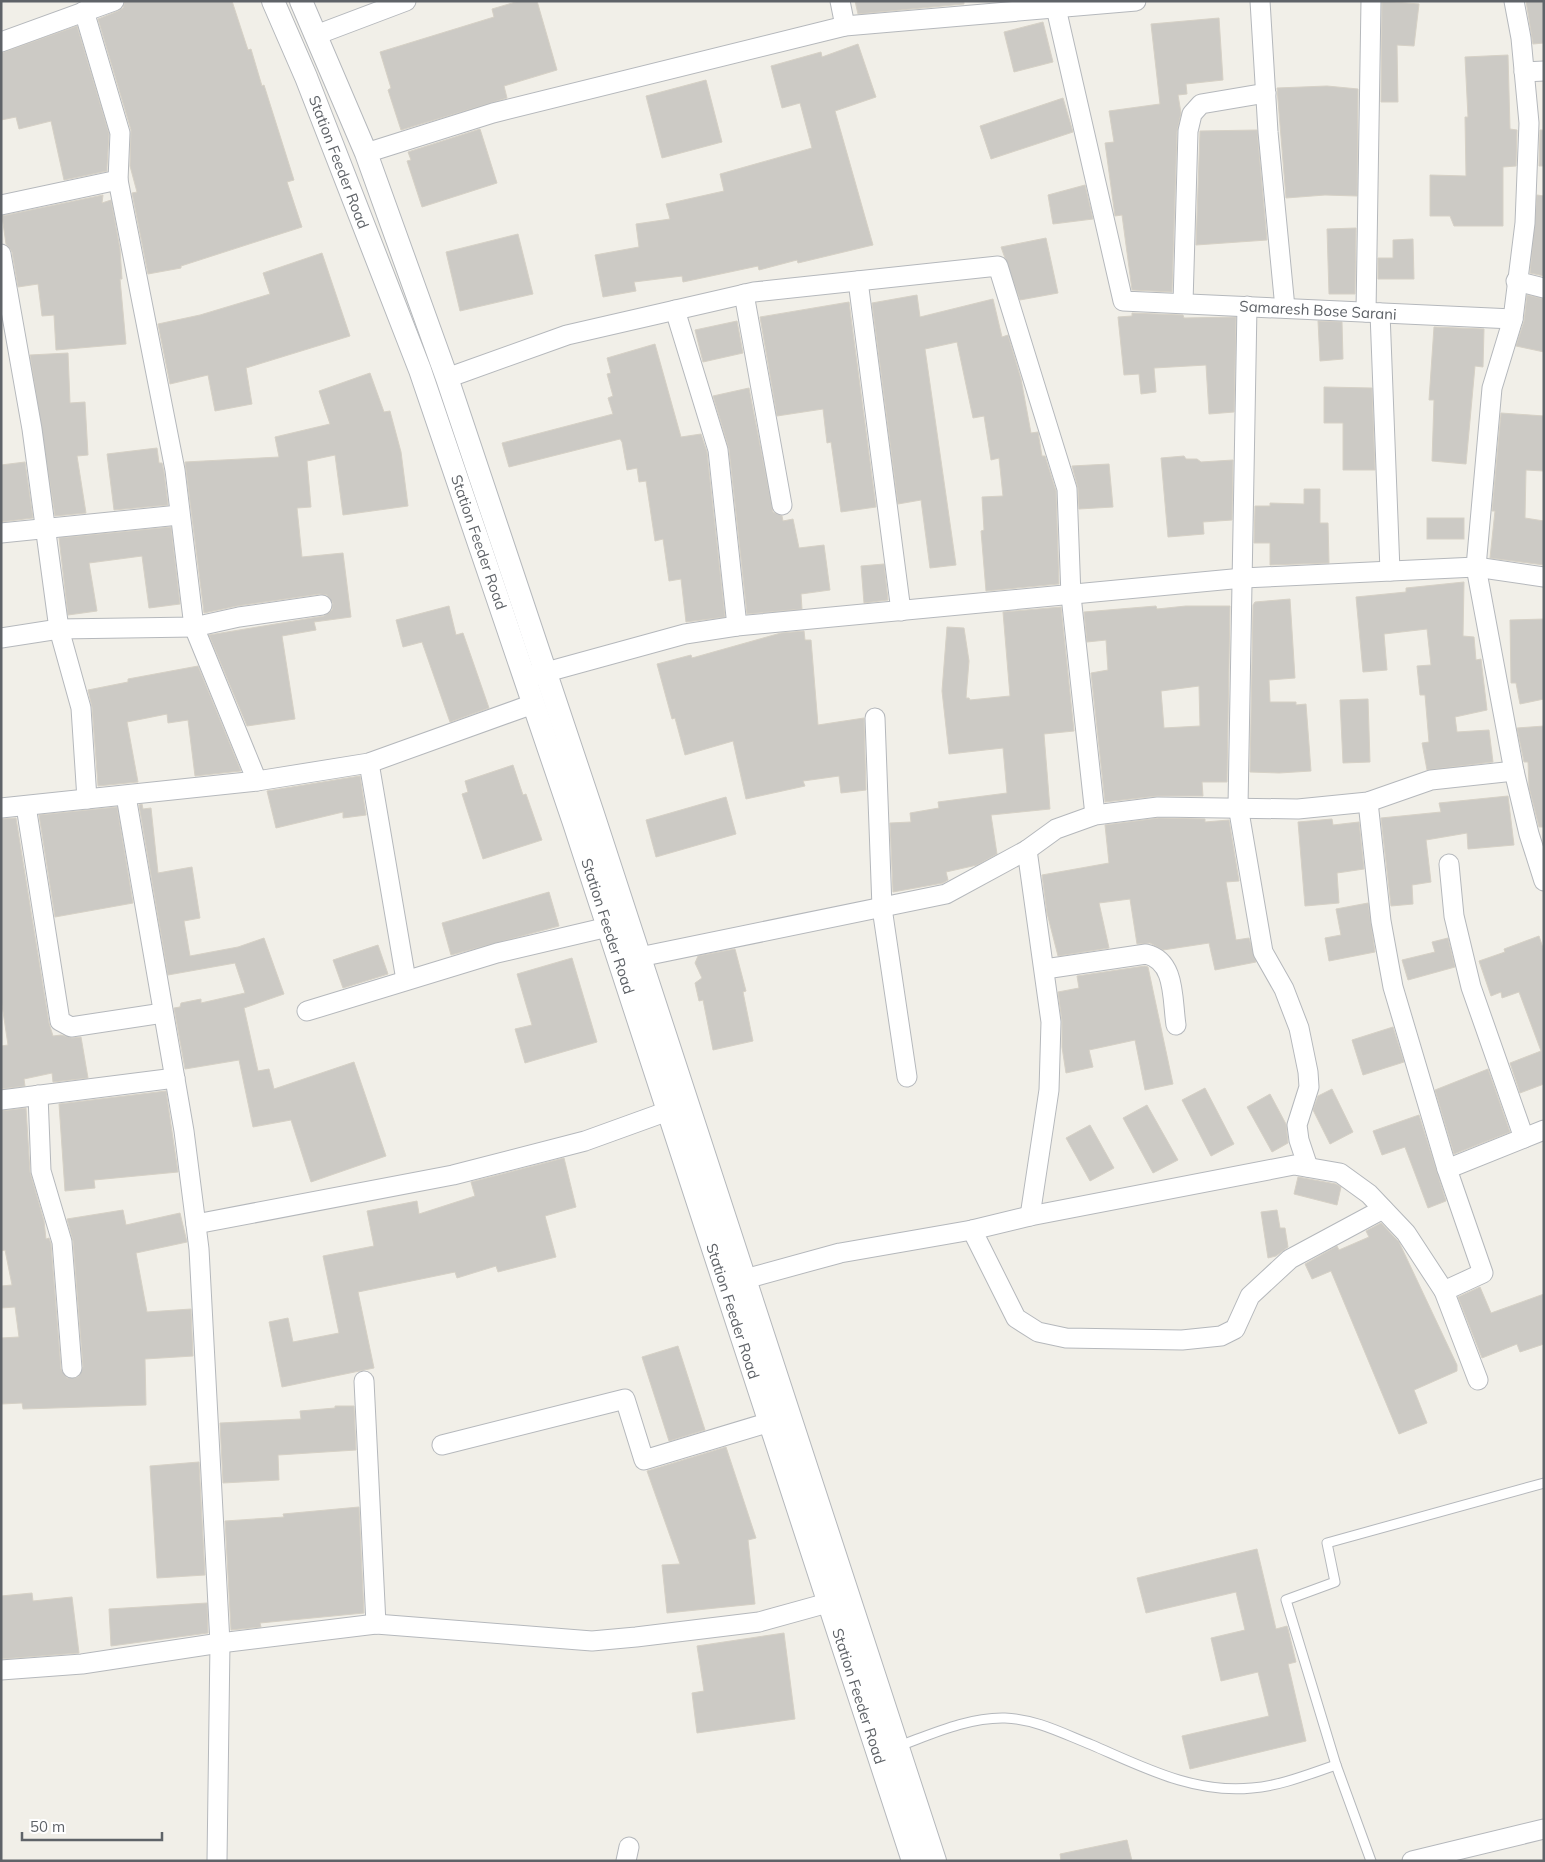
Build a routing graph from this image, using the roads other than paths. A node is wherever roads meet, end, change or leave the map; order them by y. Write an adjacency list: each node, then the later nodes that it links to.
1 (114, 1): 13 (street)
2 (273, 1): 51 (street, Station Feeder Road)
3 (301, 1): 15 (street, Station Feeder Road)
4 (406, 1): 15 (street)
5 (840, 1): 14 (street)
6 (1136, 1): 11 (street)
7 (1260, 1): 19 (street)
8 (1372, 1): 33 (street)
9 (1514, 1): 18 (street)
10 (1024, 6): 11 (street); 12 (street)
11 (1056, 8): 29 (street, Samaresh Bose Sarani)
12 (954, 9): 14 (street)
13 (84, 11): 16 (street); 22 (street)
14 (845, 26): 21 (street)
15 (316, 35): 21 (street, Station Feeder Road)
16 (1, 42)
17 (1544, 71): 18 (street)
18 (1524, 72): 20 (street)
19 (1266, 93): 29 (street); 31 (street)
20 (1536, 123): 26 (street)
21 (366, 153): 35 (street, Station Feeder Road)
22 (118, 180): 23 (street); 37 (street)
23 (1, 205)
24 (1, 254): 38 (street)
25 (858, 281): 28 (street); 44 (street); 46 (street)
26 (1516, 281): 27 (street); 34 (street)
27 (1544, 288)
28 (744, 294): 32 (street); 36 (street)
29 (1183, 303): 30 (street, Samaresh Bose Sarani)
30 (1247, 306): 31 (street, Samaresh Bose Sarani); 43 (street)
31 (1285, 308): 33 (street, Samaresh Bose Sarani)
32 (675, 310): 35 (street); 48 (street)
33 (1373, 312): 34 (street, Samaresh Bose Sarani); 41 (street)
34 (1513, 319): 40 (street)
35 (447, 378): 51 (street, Station Feeder Road)
36 (782, 505)
37 (179, 515): 38 (street); 47 (street)
38 (46, 529): 39 (street); 49 (street)
39 (1, 533)
40 (1476, 567): 41 (street); 42 (street); 55 (street)
41 (1390, 571): 43 (street)
42 (1544, 577)
43 (1242, 578): 44 (street); 61 (street)
44 (1071, 596): 46 (street); 63 (street)
45 (322, 605): 47 (street)
46 (901, 611): 48 (street)
47 (194, 626): 49 (street); 56 (street)
48 (737, 626): 51 (street)
49 (59, 629): 50 (street); 58 (street)
50 (1, 638)
51 (536, 675): 52 (street, Station Feeder Road); 70 (street, Station Feeder Road)
52 (533, 704): 54 (street); 69 (street, Station Feeder Road)
53 (875, 718): 68 (street)
54 (369, 763): 56 (street); 72 (street)
55 (1514, 771): 59 (street); 64 (street)
56 (257, 781): 57 (street)
57 (126, 796): 58 (street); 74 (street)
58 (87, 799): 60 (street)
59 (1368, 802): 61 (street); 84 (street)
60 (26, 806): 62 (street); 74 (street)
61 (1238, 806): 63 (street); 83 (street)
62 (1, 808)
63 (1095, 815): 65 (street)
64 (1536, 834): 67 (street)
65 (1027, 850): 68 (street); 71 (street)
66 (1449, 864): 82 (street)
67 (1544, 881)
68 (882, 908): 70 (street); 76 (street)
69 (608, 927): 70 (street, Station Feeder Road); 72 (street)
70 (629, 959): 80 (street, Station Feeder Road); 89 (street, Station Feeder Road)
71 (1045, 970): 75 (street); 86 (street)
72 (406, 980): 73 (street)
73 (307, 1011)
74 (163, 1013): 77 (street)
75 (1176, 1024)
76 (907, 1077)
77 (175, 1078): 78 (street); 87 (street)
78 (38, 1095): 79 (street); 91 (street)
79 (1, 1100)
80 (668, 1111): 87 (street); 94 (street, Station Feeder Road)
81 (1544, 1130): 82 (street)
82 (1524, 1138): 84 (street)
83 (1308, 1167): 85 (street); 86 (street)
84 (1447, 1170): 90 (street)
85 (1384, 1209): 88 (street); 90 (street)
86 (1030, 1216): 88 (street)
87 (196, 1224): 99 (street)
88 (972, 1230): 89 (street)
89 (745, 1279): 97 (street, Station Feeder Road)
90 (1444, 1291): 92 (street)
91 (72, 1368)
92 (1478, 1380)
93 (364, 1381): 98 (street)
94 (770, 1422): 95 (street); 97 (street, Station Feeder Road)
95 (442, 1446)
96 (1544, 1483): 102 (lane)
97 (839, 1600): 98 (street); 101 (street, Station Feeder Road); 105 (street, Station Feeder Road)
98 (376, 1624): 99 (street)
99 (220, 1643): 100 (street); 104 (street)
100 (1, 1670)
101 (898, 1746): 102 (lane); 106 (street, Station Feeder Road)
102 (1336, 1765): 107 (lane)
103 (1544, 1829): 108 (street)
104 (217, 1861)
105 (913, 1861)
106 (935, 1861)
107 (1371, 1861)
108 (1412, 1861)

